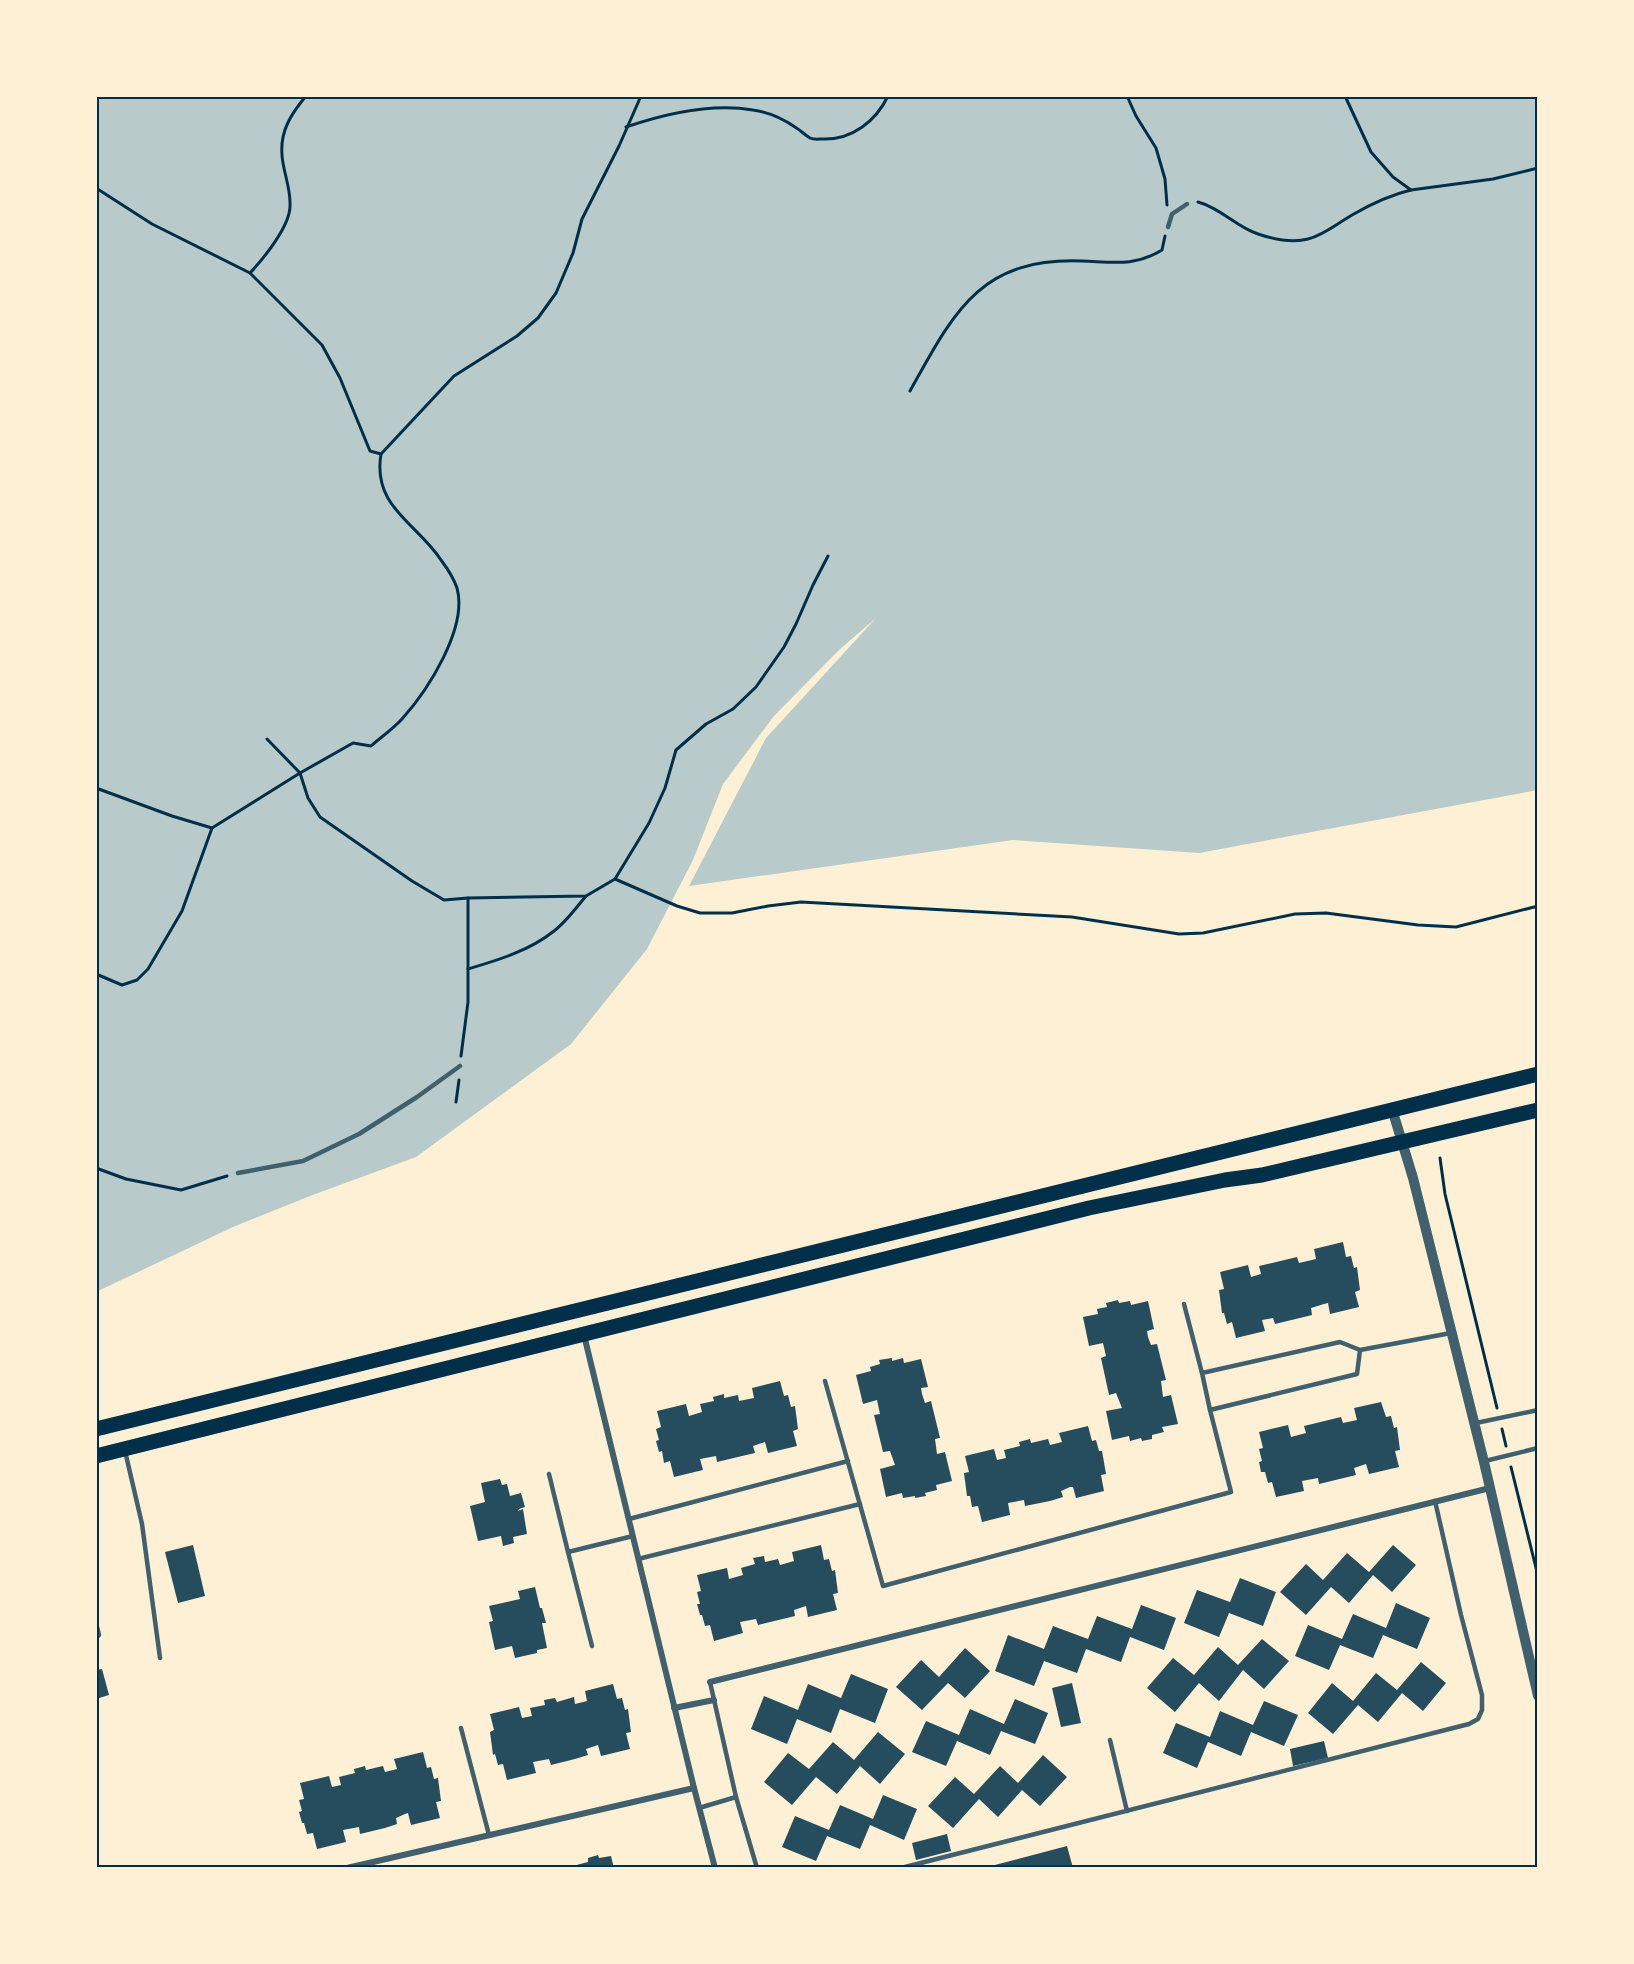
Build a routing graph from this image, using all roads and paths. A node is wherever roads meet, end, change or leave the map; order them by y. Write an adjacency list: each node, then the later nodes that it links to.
1 (306, 96): 13 (path)
2 (640, 96): 6 (path)
3 (888, 96): 6 (path)
4 (1127, 96): 10 (path)
5 (1346, 96): 9 (path)
6 (626, 127): 15 (path)
7 (1538, 170): 9 (path)
8 (96, 188): 13 (path)
9 (1411, 190): 11 (path)
10 (1167, 204): 11 (path); 12 (path)
11 (1187, 204): 12 (lane)
12 (1168, 227): 14 (path)
13 (250, 273): 15 (path)
14 (910, 391)
15 (381, 454): 18 (path)
16 (828, 556): 21 (path)
17 (267, 739): 18 (path)
18 (300, 773): 20 (path); 23 (path)
19 (96, 788): 20 (path)
20 (212, 828): 26 (path)
21 (615, 879): 22 (path); 24 (path)
22 (586, 896): 23 (path); 25 (path)
23 (468, 898): 25 (path)
24 (1538, 906)
25 (468, 969): 27 (path)
26 (96, 974)
27 (460, 1066): 29 (path); 35 (lane)
28 (1538, 1074): 30 (main road)
29 (456, 1102)
30 (1392, 1109): 32 (street); 46 (main road)
31 (1538, 1110): 32 (main road)
32 (1402, 1142): 37 (street); 38 (main road)
33 (1440, 1158): 44 (path)
34 (96, 1168): 35 (path)
35 (238, 1173)
36 (1184, 1304): 40 (lane)
37 (1451, 1333): 39 (lane); 45 (street)
38 (584, 1334): 48 (main road); 57 (street)
39 (1360, 1350): 40 (lane); 42 (lane)
40 (1202, 1373): 42 (lane)
41 (825, 1380): 51 (lane)
42 (1210, 1410): 56 (lane)
43 (1538, 1410): 44 (lane)
44 (1499, 1418): 45 (lane); 50 (path)
45 (1474, 1424): 52 (street)
46 (96, 1429)
47 (1538, 1448): 50 (lane)
48 (125, 1449): 49 (main road); 65 (lane)
49 (96, 1456)
50 (1509, 1456): 52 (lane); 61 (path)
51 (848, 1461): 56 (lane); 57 (lane)
52 (1484, 1462): 54 (street)
53 (549, 1474): 59 (lane)
54 (1490, 1488): 55 (street); 67 (street)
55 (1435, 1501): 66 (street); 75 (lane)
56 (860, 1504): 60 (lane)
57 (629, 1519): 58 (street)
58 (633, 1536): 59 (lane); 60 (street)
59 (568, 1552): 64 (lane)
60 (639, 1559): 69 (street)
61 (1538, 1576)
62 (96, 1623): 63 (lane)
63 (96, 1638)
64 (592, 1646)
65 (160, 1658)
66 (710, 1682): 68 (lane)
67 (1538, 1696)
68 (714, 1700): 69 (street); 73 (lane)
69 (674, 1708): 72 (street)
70 (461, 1728): 76 (lane)
71 (1110, 1740): 75 (lane)
72 (694, 1788): 74 (street); 76 (street)
73 (736, 1797): 74 (lane); 79 (lane)
74 (699, 1808): 78 (street)
75 (1127, 1811): 80 (lane)
76 (489, 1835): 77 (street)
77 (346, 1868)
78 (715, 1868)
79 (757, 1868)
80 (901, 1868)

